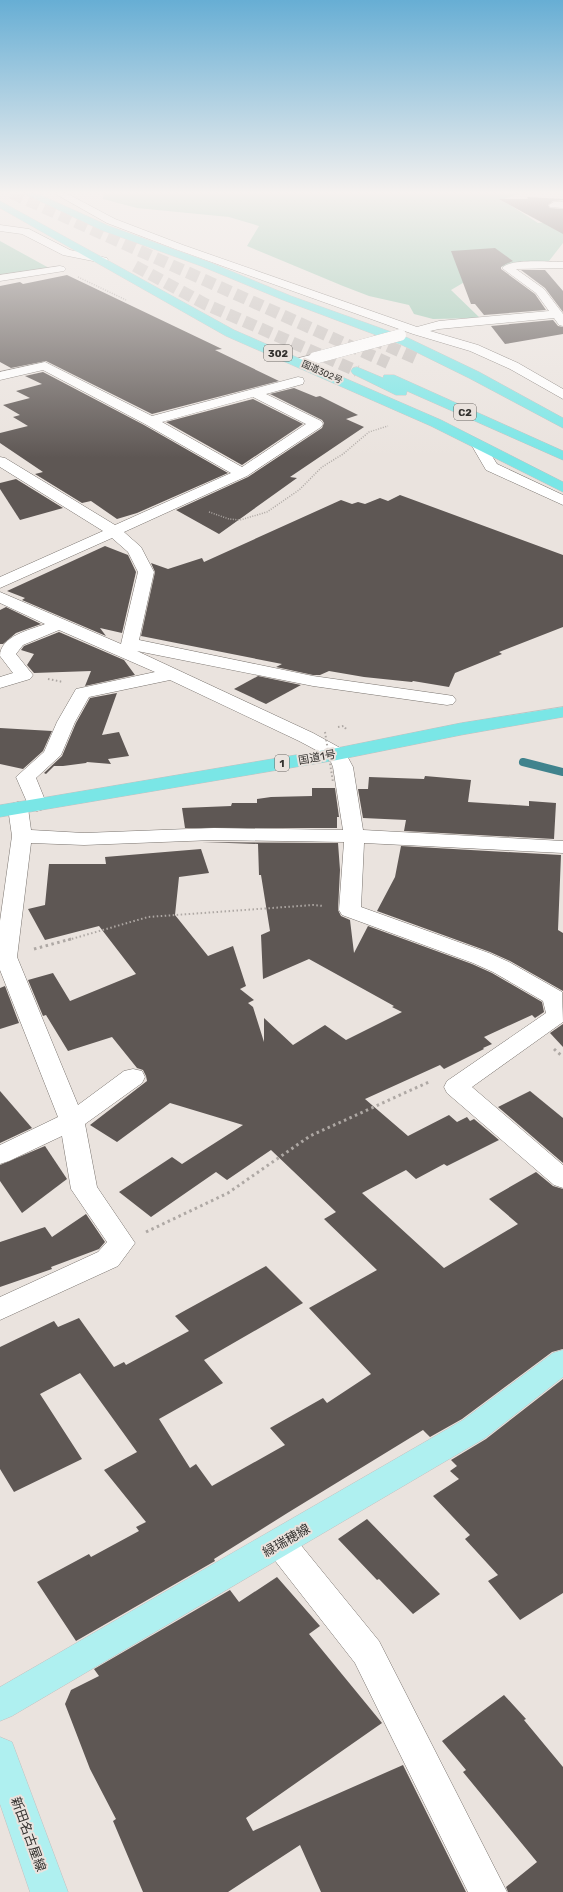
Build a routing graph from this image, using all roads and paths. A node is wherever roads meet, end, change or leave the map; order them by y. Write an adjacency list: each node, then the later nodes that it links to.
1 (140, 281): 8 (highway, 国道302号 / 302)
2 (246, 281): 14 (highway)
3 (279, 281): 6 (street)
4 (526, 281): 5 (street)
5 (560, 318): 6 (street)
6 (417, 331): 8 (street, bridge); 11 (street)
7 (415, 358): 14 (highway)
8 (299, 362): 16 (highway, 国道302号 / 302)
9 (0, 376): 13 (street)
10 (298, 381): 12 (street)
11 (561, 392)
12 (255, 393): 13 (street); 20 (street)
13 (150, 421): 20 (street)
14 (563, 424)
15 (391, 425): 23 (path)
16 (479, 446): 21 (highway, 国道302号 / 302); 22 (street)
17 (563, 456): 19 (highway, C2)
18 (0, 461): 24 (street)
19 (542, 463)
20 (242, 472): 23 (street)
21 (563, 488)
22 (563, 501)
23 (178, 502): 24 (street)
24 (114, 531): 25 (street); 28 (street)
25 (0, 583)
26 (0, 597): 27 (street)
27 (59, 624): 28 (street); 30 (street)
28 (129, 648): 29 (street); 31 (street)
29 (171, 674): 34 (street); 36 (street)
30 (0, 683)
31 (447, 700)
32 (563, 712): 34 (highway, 国道1号 / 1)
33 (325, 732): 35 (path, bridge)
34 (337, 754): 36 (highway, 国道1号 / 1); 38 (street)
35 (333, 782)
36 (19, 808): 37 (street)
37 (22, 836): 38 (street); 41 (street)
38 (354, 836): 39 (street); 40 (street)
39 (563, 847)
40 (350, 910): 41 (path); 43 (street)
41 (3, 958): 44 (street)
42 (133, 1077): 44 (street)
43 (456, 1087): 46 (street); 47 (path)
44 (72, 1121): 45 (street); 47 (street)
45 (0, 1155)
46 (563, 1179)
47 (122, 1243): 48 (street)
48 (0, 1309)
49 (563, 1361): 50 (main road, 緑瑞穂線)
50 (280, 1543): 51 (main road, 緑瑞穂線); 54 (street)
51 (0, 1705)
52 (0, 1754): 53 (main road, 新田名古屋線)
53 (49, 1892)
54 (488, 1892)

